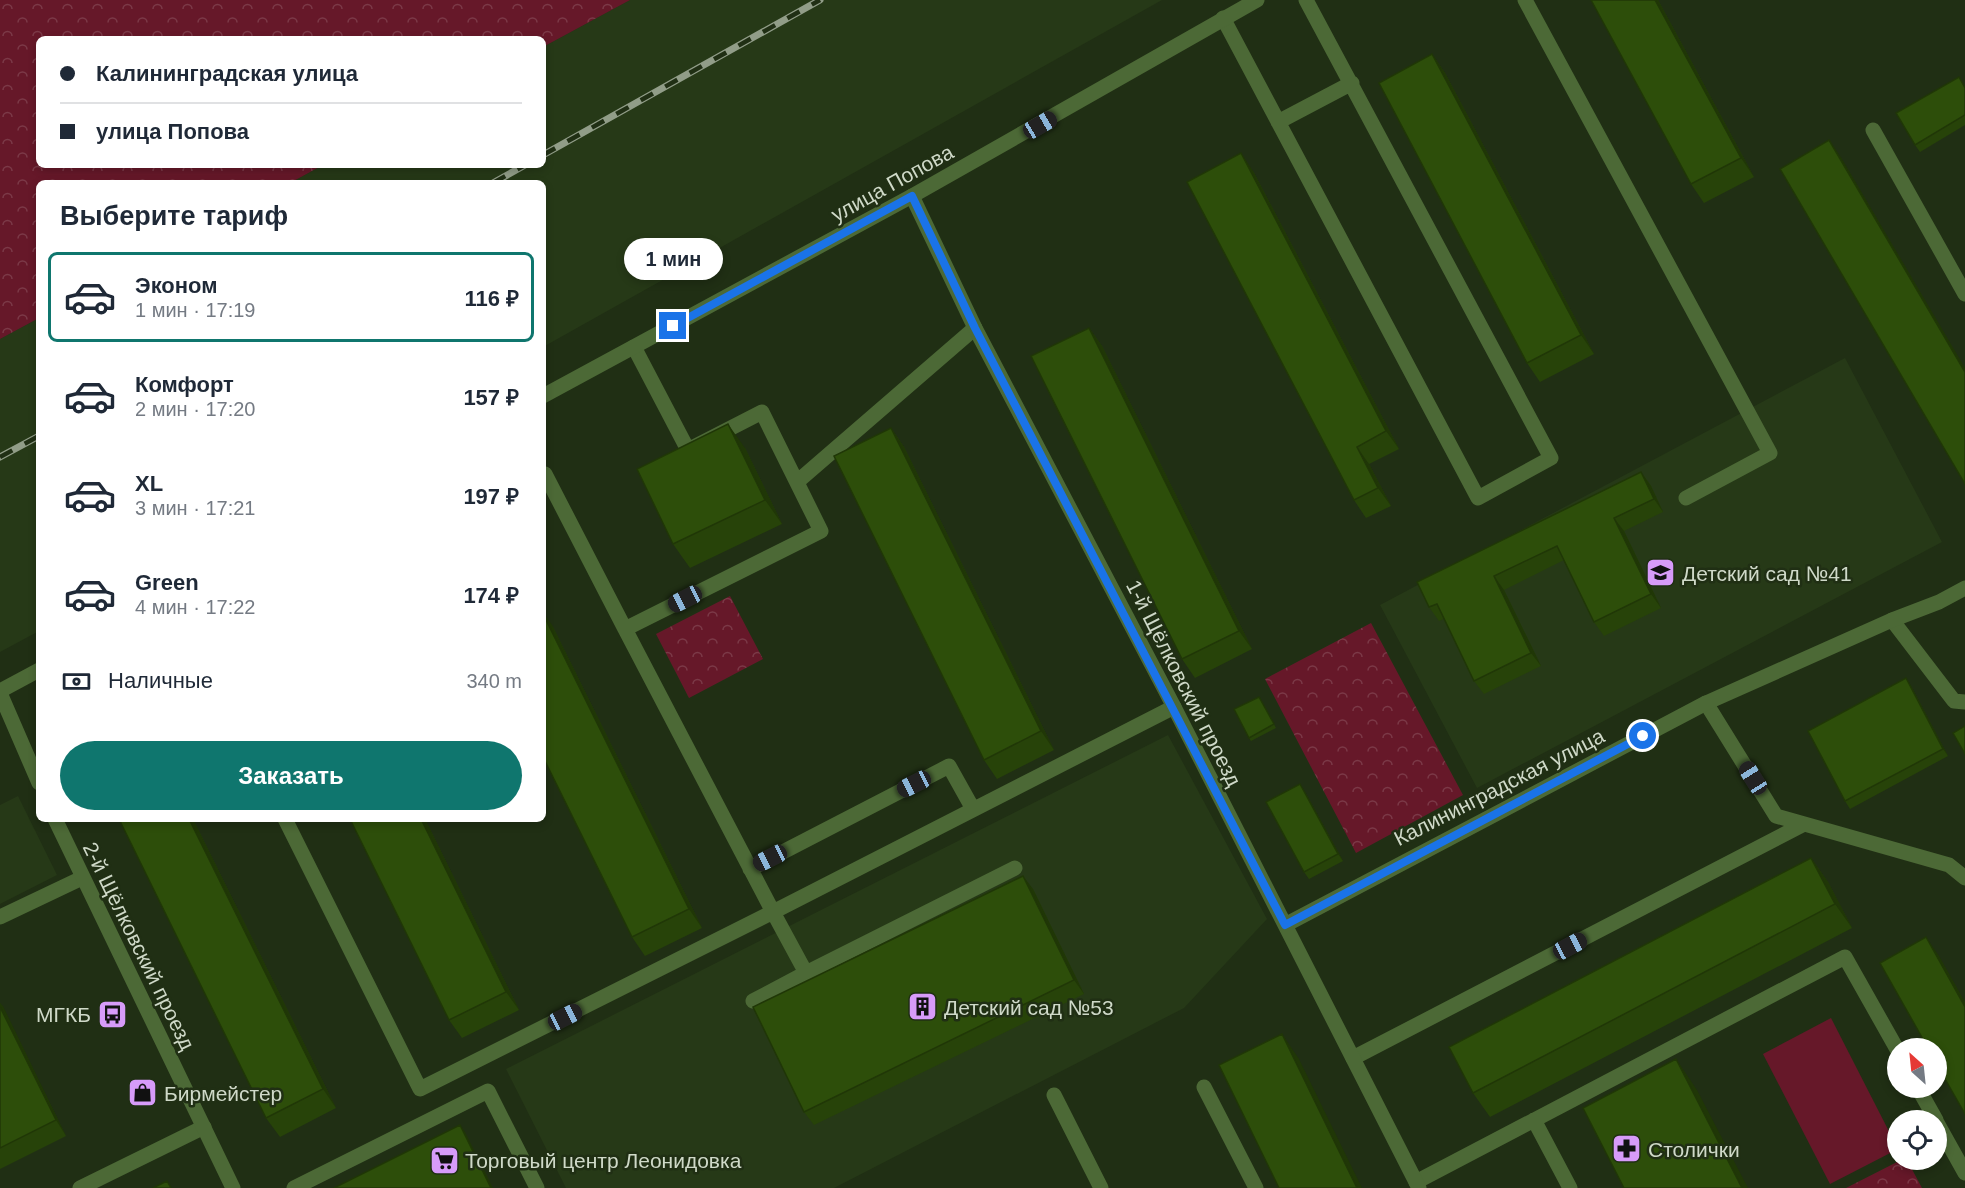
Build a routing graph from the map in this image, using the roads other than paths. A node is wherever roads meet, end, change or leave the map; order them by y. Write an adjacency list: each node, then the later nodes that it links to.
1 (1257, 0): 4 (street, улица Попова)
2 (1306, 0): 5 (street)
3 (1526, 0): 15 (street)
4 (1223, 18): 6 (street); 8 (street, улица Попова)
5 (1352, 83): 6 (street); 6 (street)
6 (1278, 122)
7 (1873, 130): 9 (street)
8 (912, 196): 10 (street, 1-й Щёлковский проезд); 11 (street, улица Попова)
9 (1965, 294)
10 (975, 328): 14 (street); 23 (street, 1-й Щёлковский проезд)
11 (633, 347): 12 (street, улица Попова); 14 (street)
12 (546, 394)
13 (546, 476): 18 (street)
14 (797, 482): 18 (street)
15 (1686, 498)
16 (1965, 588): 17 (street, Калининградская улица)
17 (1892, 620): 21 (street); 22 (street, Калининградская улица)
18 (625, 629): 30 (street)
19 (36, 672): 20 (street)
20 (0, 692): 24 (street)
21 (1965, 702)
22 (1706, 703): 28 (street); 35 (street, Калининградская улица)
23 (1174, 707): 25 (street); 35 (street, 1-й Щёлковский проезд)
24 (36, 776)
25 (973, 809): 30 (street); 33 (street)
26 (56, 822): 31 (street, 2-й Щёлковский проезд)
27 (286, 822): 33 (street)
28 (1804, 824): 32 (street); 39 (street)
29 (1015, 868): 36 (street)
30 (750, 869): 33 (street)
31 (82, 878): 34 (street); 43 (street, 2-й Щёлковский проезд)
32 (1965, 878)
33 (773, 912): 36 (street)
34 (0, 917)
35 (1285, 925): 39 (street, 1-й Щёлковский проезд)
36 (806, 973): 37 (street)
37 (753, 1000)
38 (1891, 1038): 42 (street)
39 (1353, 1058): 46 (street, 1-й Щёлковский проезд)
40 (1204, 1087): 52 (street)
41 (1054, 1095): 51 (street)
42 (1534, 1120): 46 (street); 53 (street)
43 (204, 1127): 47 (street); 48 (street, 2-й Щёлковский проезд)
44 (1947, 1141): 45 (street)
45 (1965, 1173)
46 (1417, 1185)
47 (80, 1188)
48 (233, 1188)
49 (294, 1188): 50 (street)
50 (537, 1188)
51 (1101, 1188)
52 (1256, 1188)
53 (1570, 1188)

